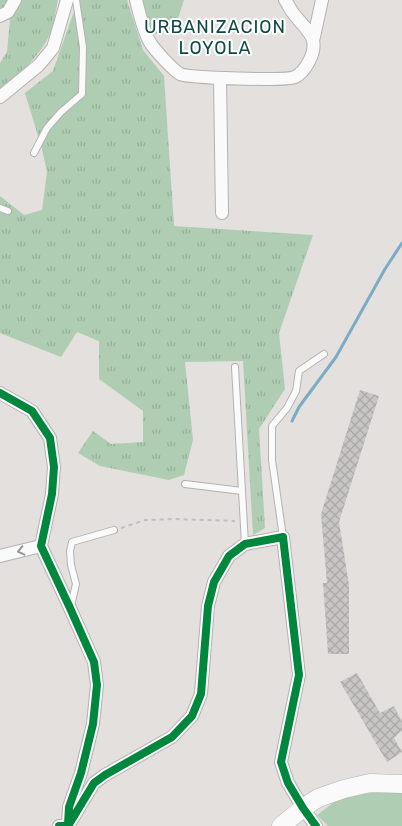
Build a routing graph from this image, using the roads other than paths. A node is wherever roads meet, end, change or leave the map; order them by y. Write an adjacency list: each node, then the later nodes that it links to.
1 (15, 0): 7 (street)
2 (67, 0): 10 (street)
3 (76, 0): 11 (lane)
4 (136, 0): 9 (street)
5 (285, 0): 8 (street)
6 (322, 0): 8 (street)
7 (0, 16)
8 (314, 41): 9 (street)
9 (220, 78): 14 (street)
10 (0, 97)
11 (34, 153)
12 (0, 208): 13 (lane)
13 (8, 211)
14 (222, 213)
15 (324, 354): 21 (lane)
16 (235, 367): 19 (lane)
17 (0, 393): 23 (street)
18 (185, 484): 19 (lane)
19 (242, 490): 22 (lane)
20 (114, 530): 25 (lane)
21 (283, 537): 22 (street); 27 (street)
22 (245, 544): 29 (street)
23 (41, 546): 24 (street, one-way to 24); 25 (street)
24 (0, 556)
25 (70, 608): 29 (street)
26 (402, 784): 27 (street)
27 (303, 808): 30 (street); 31 (street)
28 (59, 826): 29 (street)
29 (68, 826)
30 (281, 826)
31 (316, 826)

